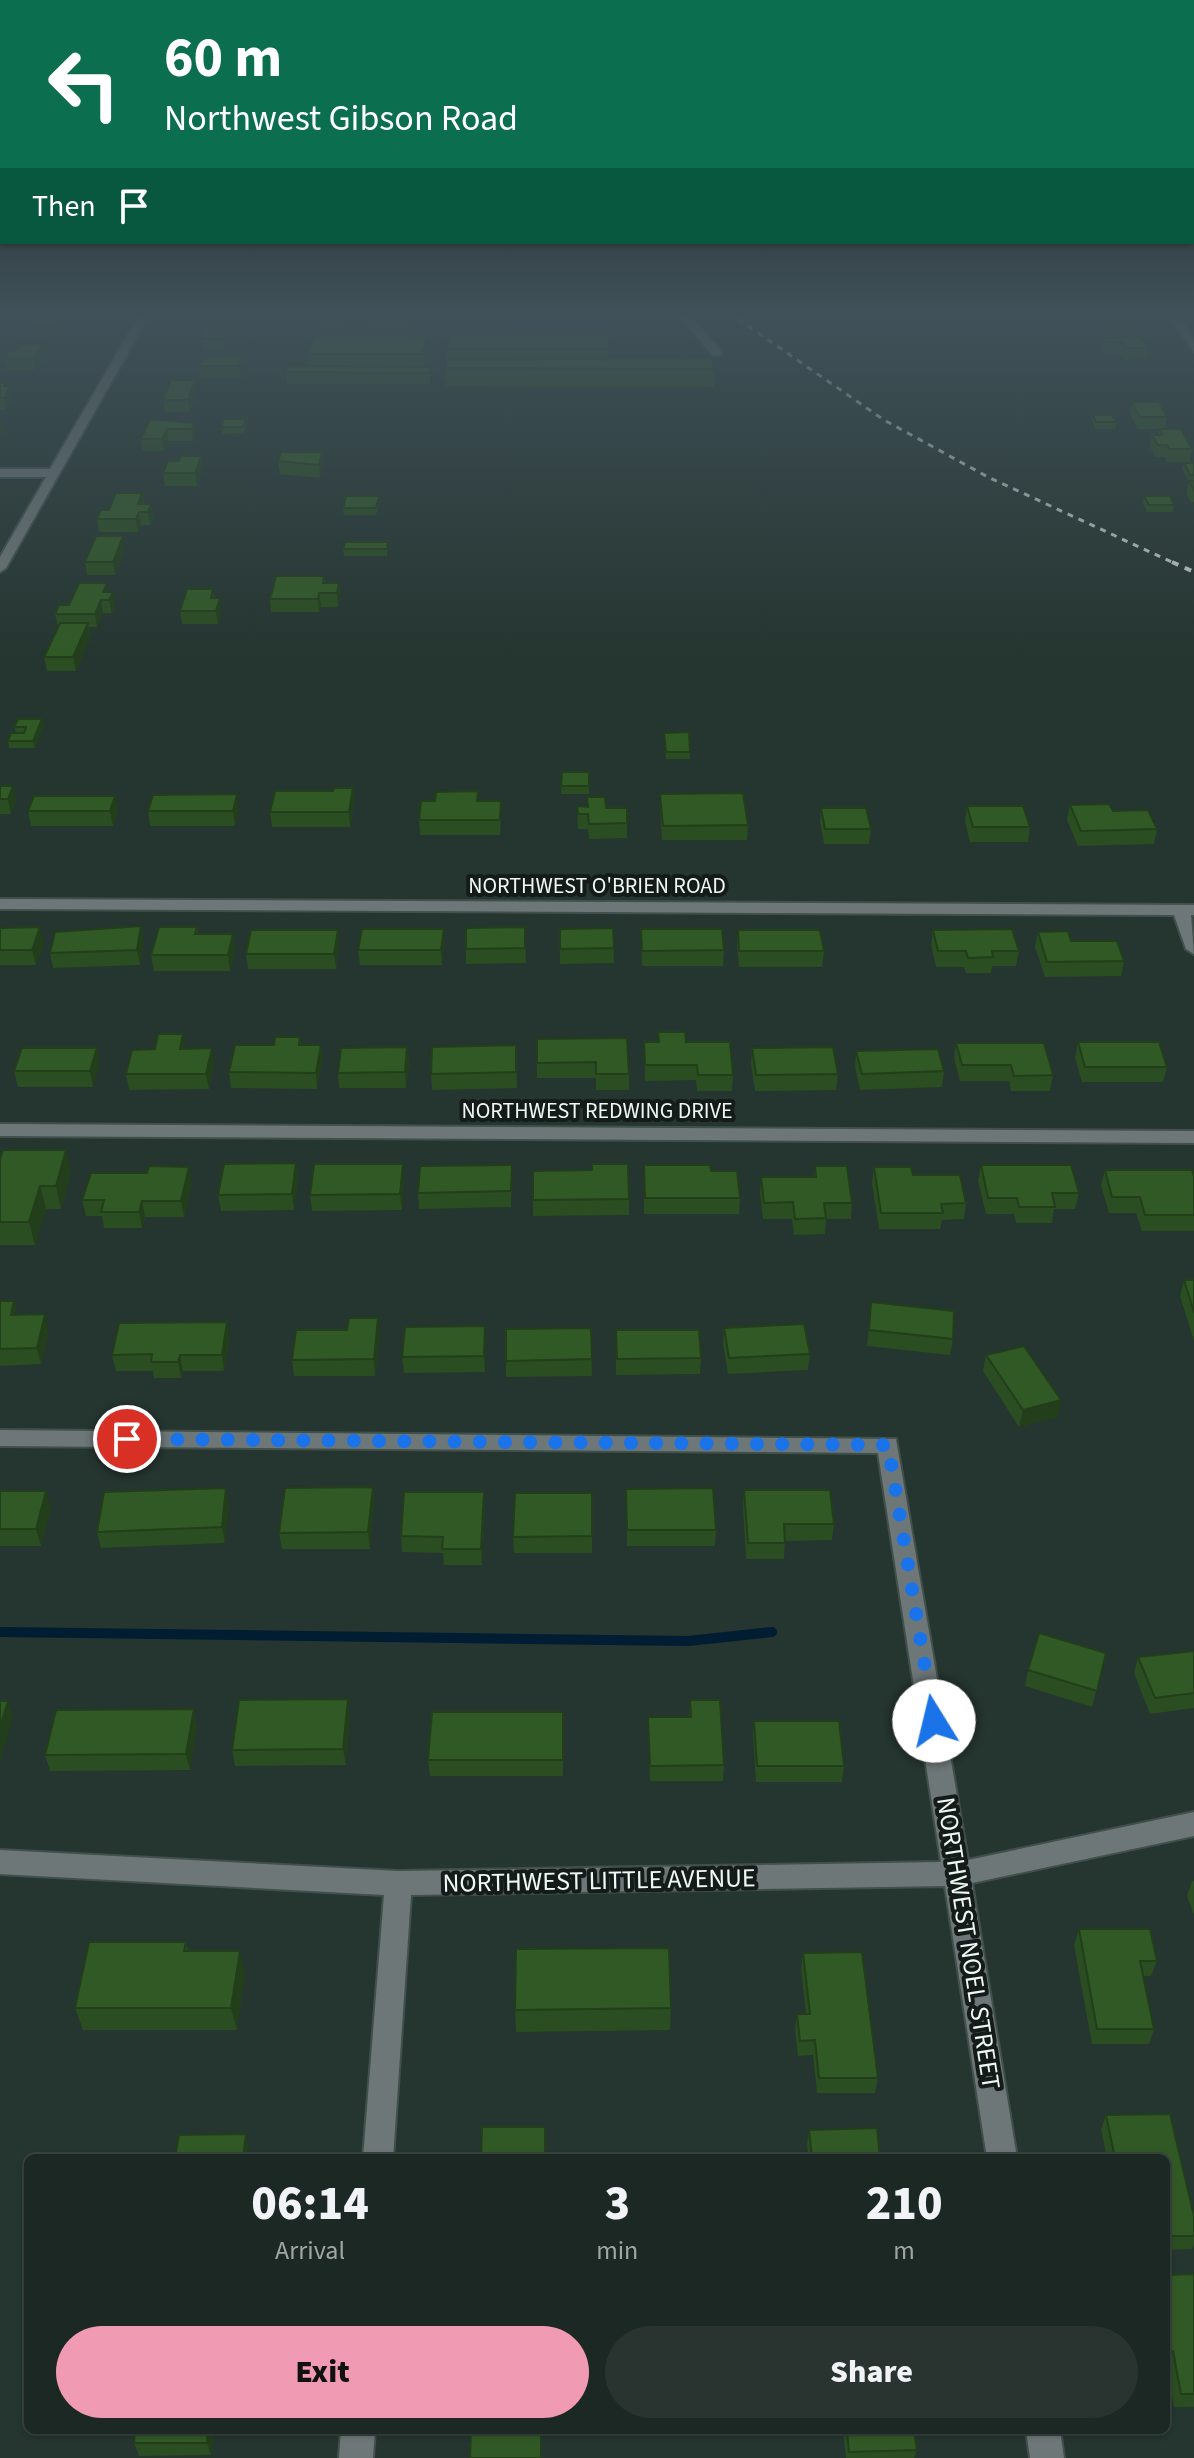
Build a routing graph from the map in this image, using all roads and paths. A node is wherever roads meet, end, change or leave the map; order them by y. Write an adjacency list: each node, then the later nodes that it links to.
1 (80, 427): 3 (street)
2 (0, 473): 3 (street)
3 (54, 473): 4 (street)
4 (0, 568)
5 (0, 904): 6 (street, NORTHWEST O'BRIEN ROAD)
6 (1188, 910): 7 (street)
7 (1194, 949)
8 (0, 1130): 9 (street, NORTHWEST REDWING DRIVE)
9 (1194, 1137)
10 (0, 1438): 13 (street, NORTHWEST NOEL STREET)
11 (1194, 1824): 13 (street, NORTHWEST LITTLE AVENUE)
12 (0, 1862): 14 (street, NORTHWEST LITTLE AVENUE)
13 (959, 1874): 14 (street, NORTHWEST LITTLE AVENUE); 16 (street, NORTHWEST NOEL STREET)
14 (398, 1883): 15 (street)
15 (378, 2154)
16 (1001, 2154)
17 (358, 2434): 19 (street)
18 (1044, 2434): 20 (street)
19 (356, 2458)
20 (1047, 2458)

